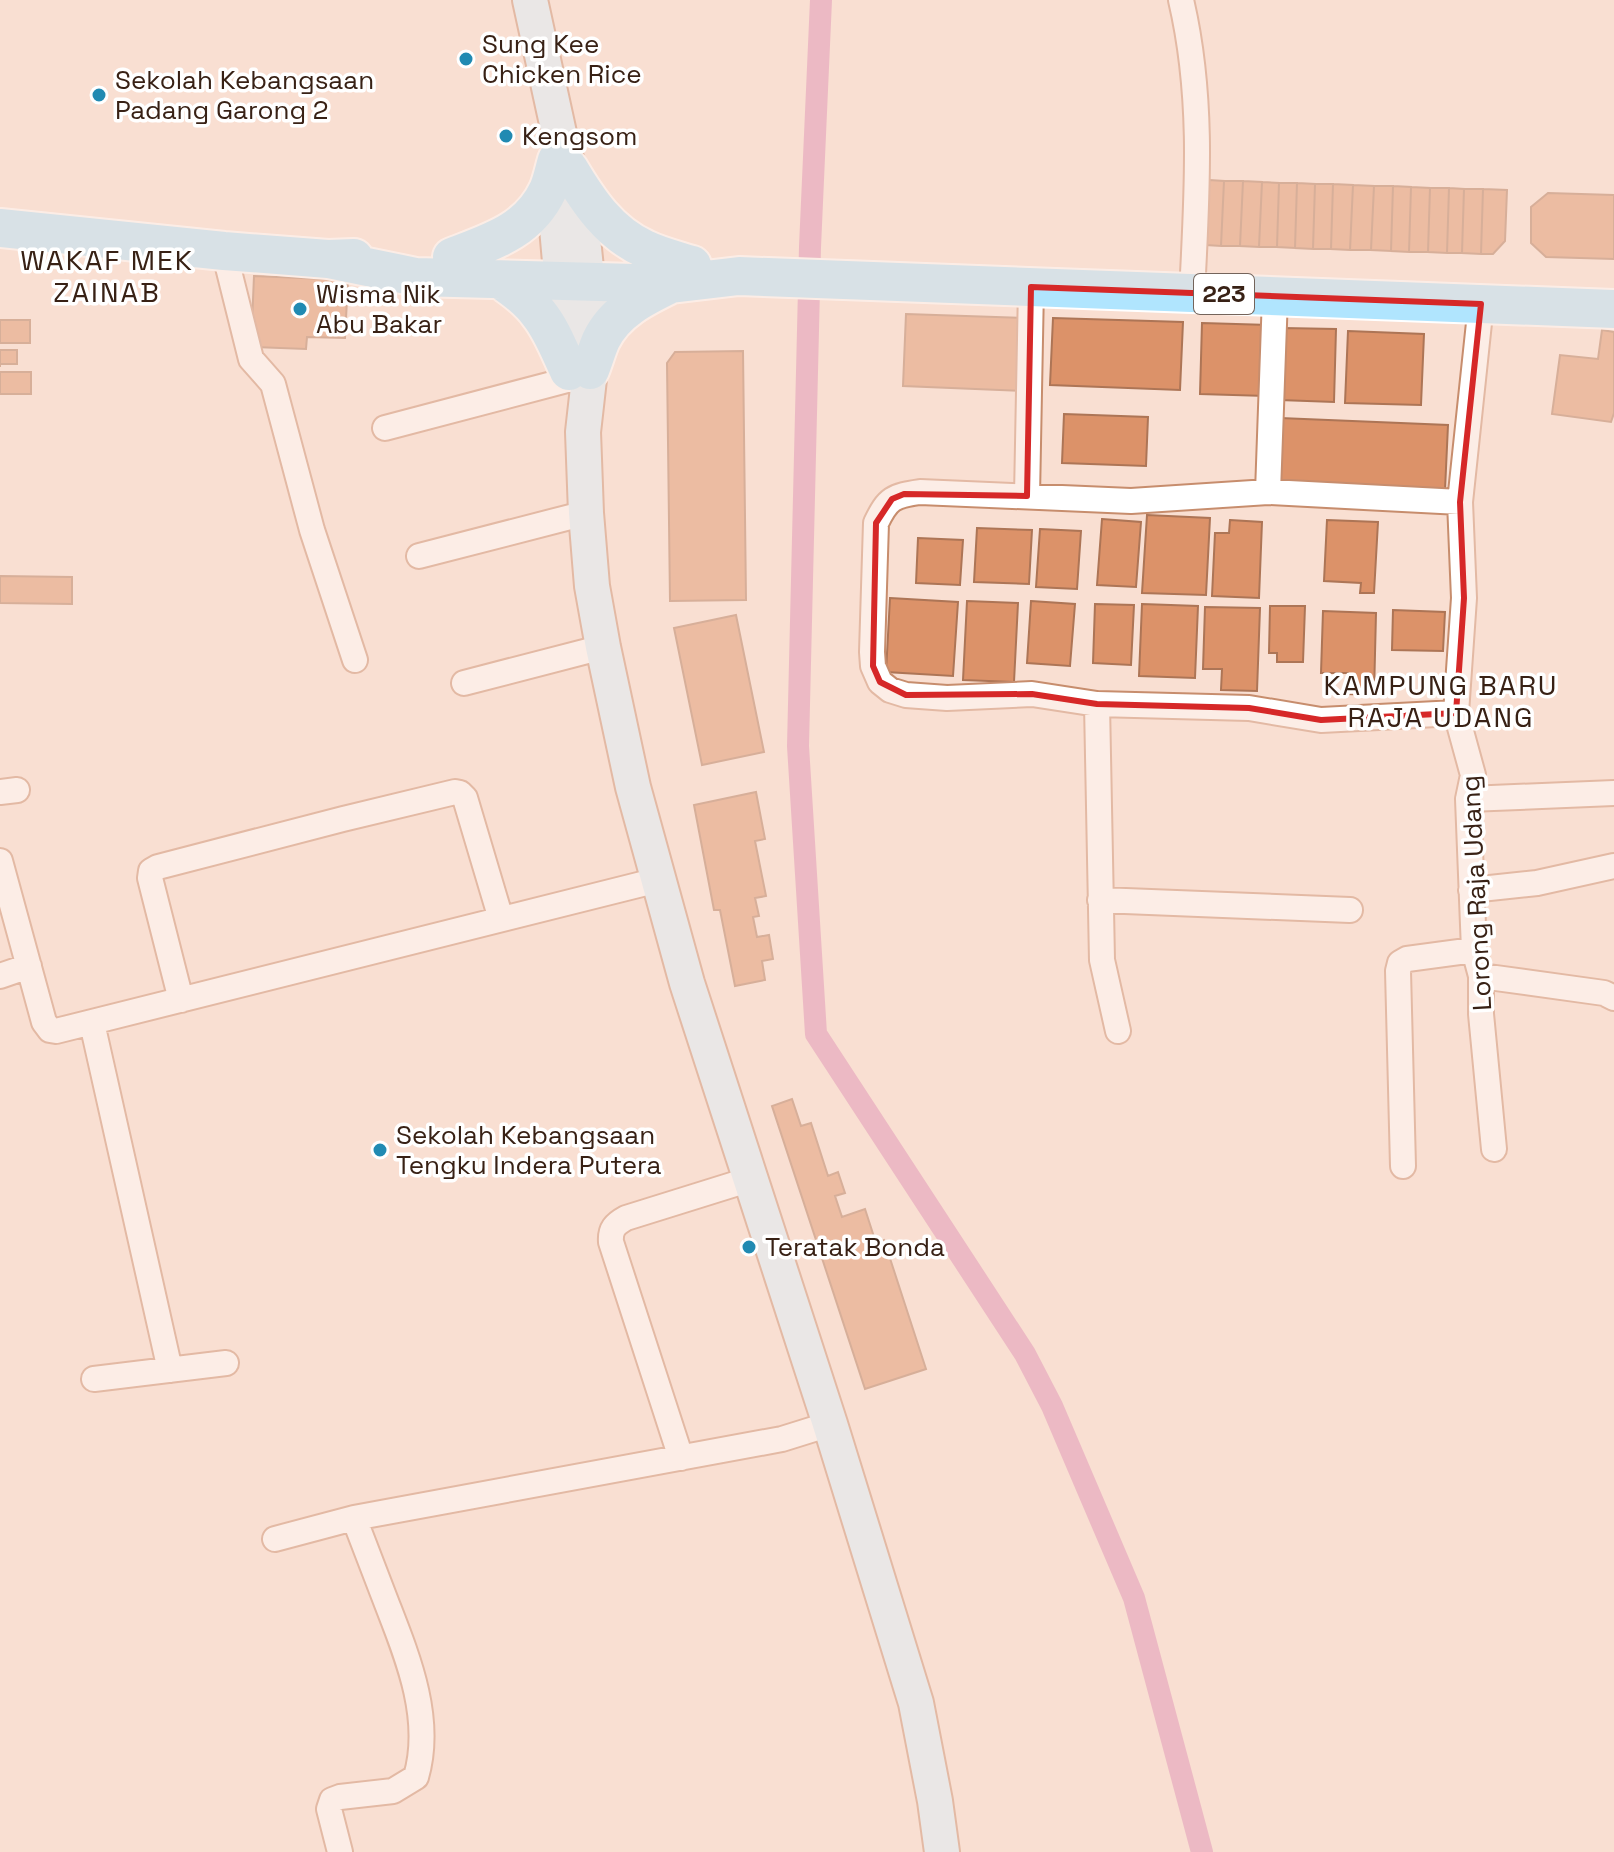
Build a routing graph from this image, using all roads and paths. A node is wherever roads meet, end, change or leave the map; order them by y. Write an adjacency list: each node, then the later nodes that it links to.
1 (530, 0): 3 (main road)
2 (1181, 0): 12 (street)
3 (562, 154): 6 (main road); 8 (main road); 9 (main road)
4 (0, 228): 5 (main road)
5 (224, 251): 7 (main road); 24 (street)
6 (452, 257): 7 (main road); 8 (main road)
7 (328, 259): 10 (main road)
8 (574, 271): 9 (main road, 223); 10 (main road); 16 (main road)
9 (681, 274): 11 (main road, 223); 16 (main road)
10 (501, 280): 16 (main road)
11 (1031, 287): 12 (main road, 223); 19 (street)
12 (1192, 293): 13 (main road, 223)
13 (1275, 296): 14 (main road, 223); 18 (street)
14 (1481, 304): 15 (main road, 223); 20 (street, Lorong Raja Udang)
15 (1614, 309)
16 (577, 373): 17 (street); 21 (main road)
17 (385, 428)
18 (1268, 492): 19 (street); 20 (street)
19 (1027, 496): 26 (street)
20 (1460, 502): 27 (street, Lorong Raja Udang)
21 (586, 513): 22 (street); 23 (main road)
22 (419, 556)
23 (603, 647): 25 (street); 32 (main road)
24 (355, 660)
25 (464, 683)
26 (1097, 704): 27 (street); 34 (street)
27 (1456, 713): 29 (street, Lorong Raja Udang)
28 (1614, 793): 29 (street)
29 (1468, 799): 33 (street, Lorong Raja Udang)
30 (0, 861): 38 (street)
31 (1614, 866): 33 (street)
32 (658, 880): 36 (street); 47 (main road)
33 (1471, 890): 37 (street, Lorong Raja Udang)
34 (1100, 900): 35 (street); 44 (street)
35 (1350, 910)
36 (501, 919): 42 (street); 42 (street)
37 (1474, 950): 40 (street, Lorong Raja Udang); 46 (street)
38 (29, 966): 39 (street); 43 (street)
39 (0, 976)
40 (1481, 976): 41 (street); 45 (street, Lorong Raja Udang)
41 (1614, 998)
42 (181, 1000): 43 (street)
43 (92, 1023): 49 (street)
44 (1118, 1031)
45 (1494, 1149)
46 (1403, 1166)
47 (751, 1179): 51 (main road); 52 (street)
48 (226, 1363): 49 (street)
49 (170, 1370): 50 (street)
50 (94, 1379)
51 (830, 1424): 52 (street); 56 (main road)
52 (681, 1458): 53 (street)
53 (354, 1518): 54 (street); 55 (street)
54 (275, 1539)
55 (340, 1852)
56 (942, 1852)

